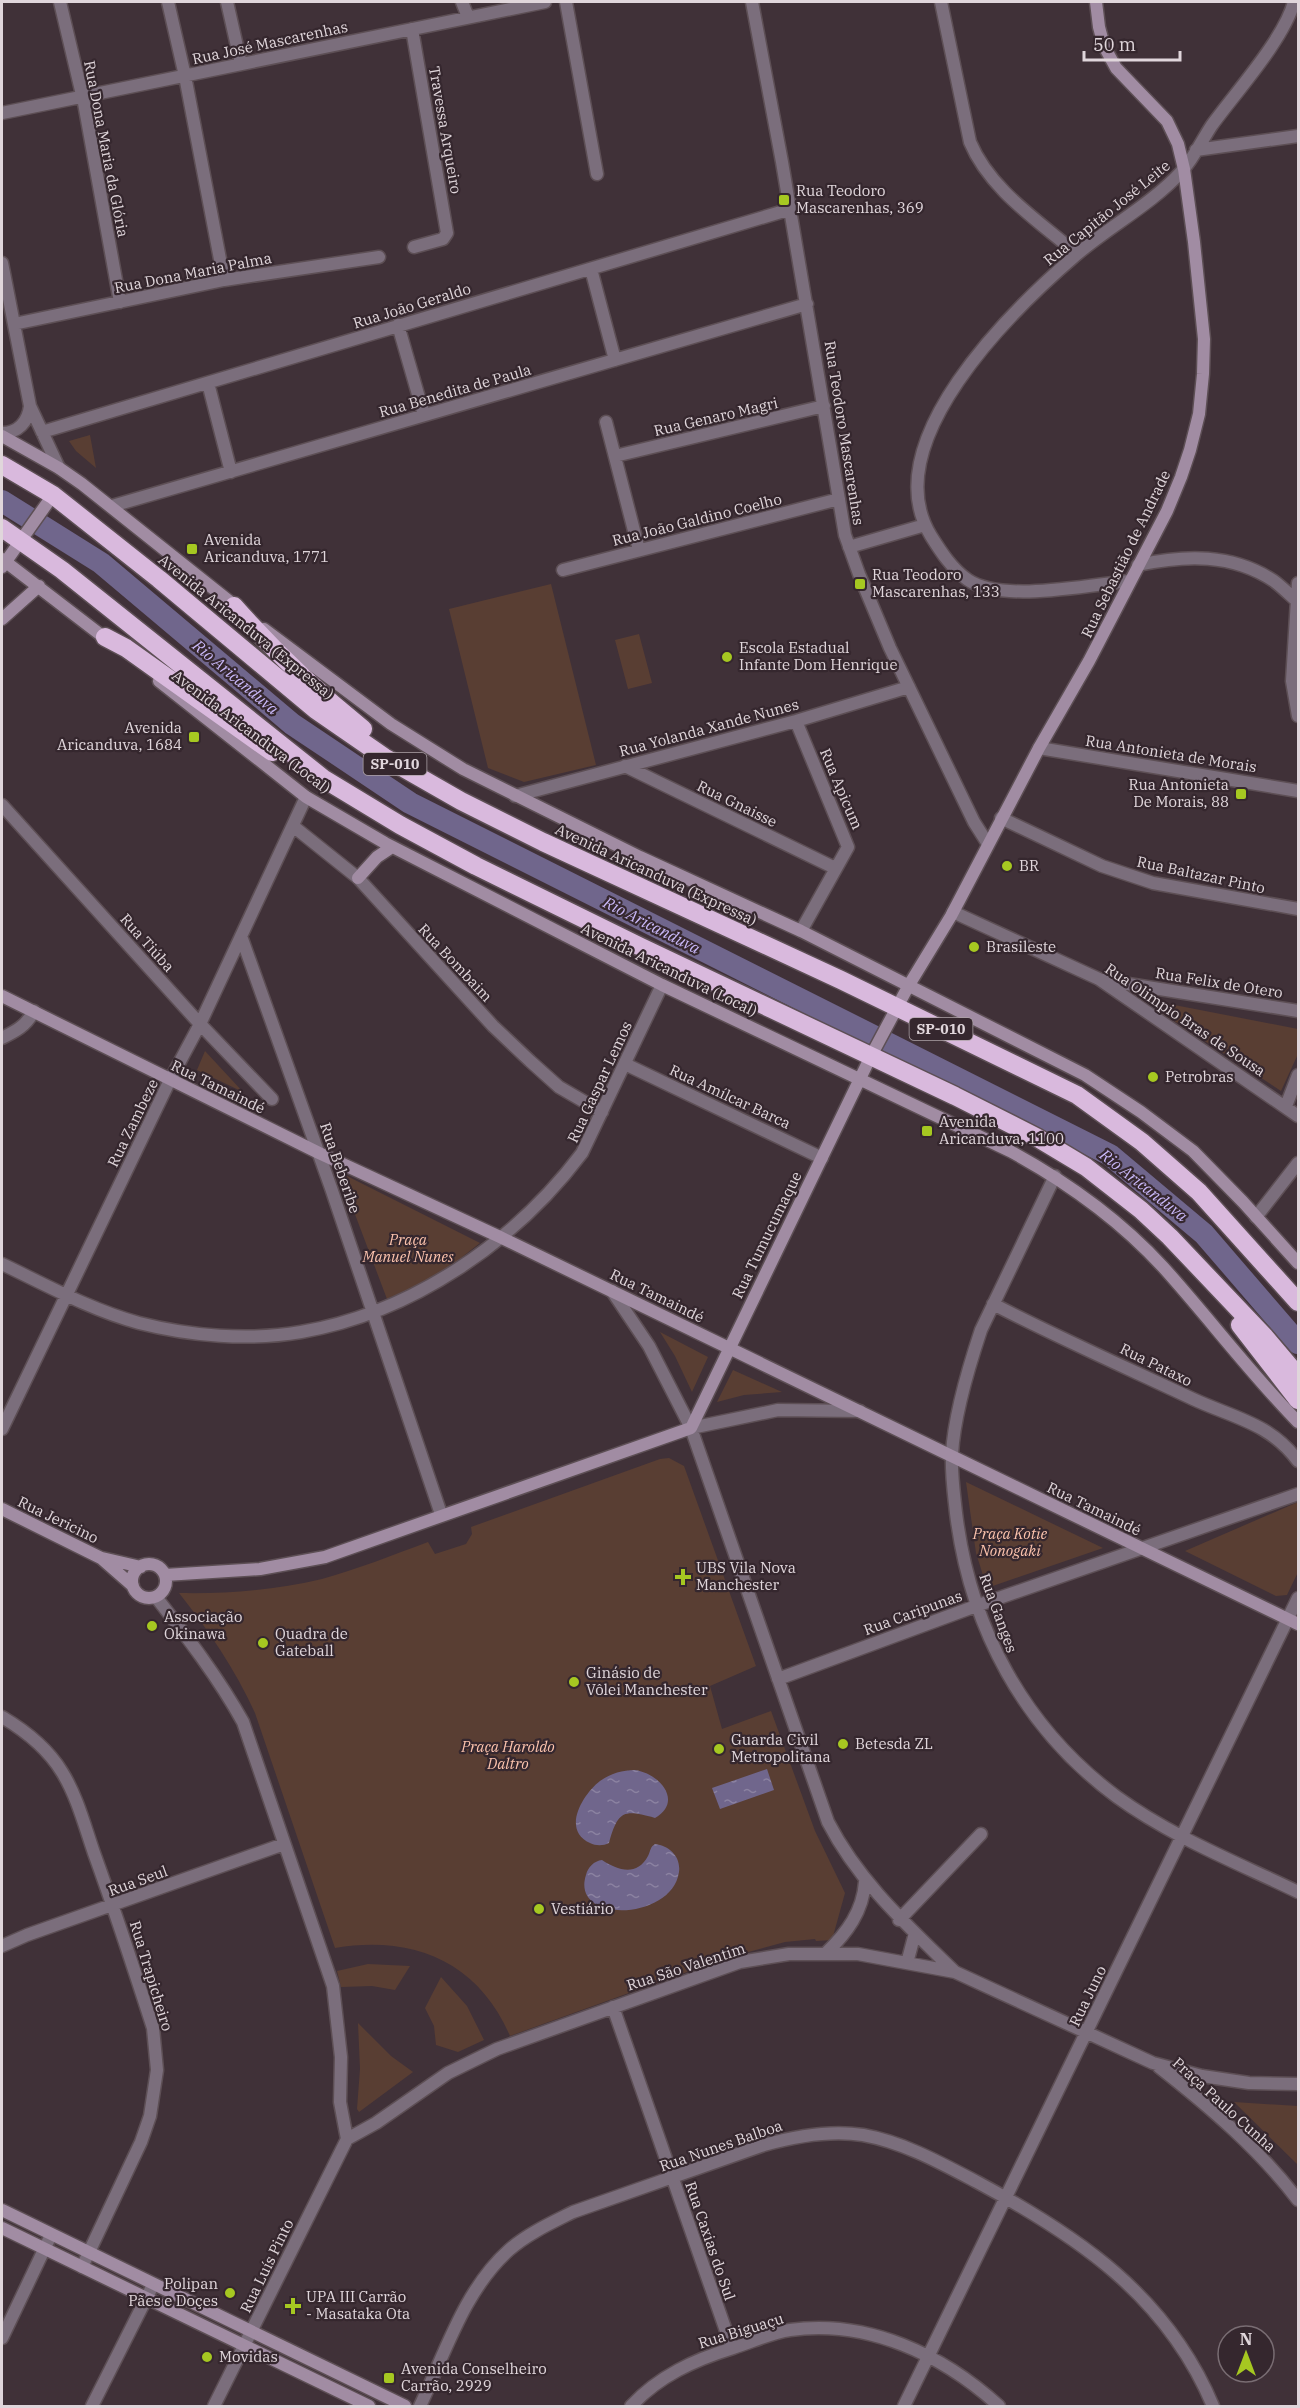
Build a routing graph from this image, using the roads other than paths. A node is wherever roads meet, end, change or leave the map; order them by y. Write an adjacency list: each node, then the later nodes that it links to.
1 (60, 2): 15 (street, Rua Dona Maria da Glória)
2 (168, 2): 14 (street)
3 (227, 2): 13 (street)
4 (462, 2): 11 (street)
5 (545, 2): 11 (street, Rua José Mascarenhas)
6 (566, 2): 20 (street)
7 (752, 2): 21 (street, Rua Teodoro Mascarenhas)
8 (941, 2): 23 (street)
9 (1096, 2): 19 (main road, Rua Sebastião de Andrade)
10 (1294, 2): 18 (street, Rua Capitão José Leite)
11 (468, 18): 12 (street, Rua José Mascarenhas)
12 (412, 29): 13 (street, Rua José Mascarenhas); 22 (street, Travessa Arqueiro)
13 (241, 64): 14 (street, Rua José Mascarenhas)
14 (185, 76): 15 (street, Rua José Mascarenhas); 27 (street)
15 (82, 96): 16 (street, Rua José Mascarenhas); 28 (street, Rua Dona Maria da Glória)
16 (2, 113)
17 (1299, 136): 18 (street)
18 (1196, 150): 19 (street, Rua Capitão José Leite)
19 (1184, 170): 23 (street, Rua Capitão José Leite); 53 (main road, Rua Sebastião de Andrade)
20 (597, 174)
21 (791, 209): 26 (street, Rua João Geraldo); 29 (street, Rua Teodoro Mascarenhas)
22 (414, 247)
23 (1077, 254): 47 (street, Rua Capitão José Leite)
24 (379, 257): 27 (street, Rua Dona Maria Palma)
25 (2, 263): 30 (street)
26 (591, 269): 31 (street, Rua João Geraldo); 32 (street)
27 (224, 280): 28 (street, Rua Dona Maria Palma)
28 (120, 302): 30 (street, Rua Dona Maria Palma)
29 (807, 304): 32 (street, Rua Benedita de Paula); 35 (street, Rua Teodoro Mascarenhas)
30 (14, 324): 34 (street)
31 (398, 325): 33 (street, Rua João Geraldo); 36 (street)
32 (615, 360): 36 (street, Rua Benedita de Paula)
33 (208, 383): 38 (street, Rua João Geraldo); 43 (street)
34 (30, 406): 38 (street); 39 (street)
35 (824, 406): 40 (street, Rua Genaro Magri); 45 (street, Rua Teodoro Mascarenhas)
36 (424, 415): 43 (street, Rua Benedita de Paula)
37 (606, 422): 40 (street)
38 (42, 432): 42 (street)
39 (2, 434): 42 (main road)
40 (615, 456): 51 (street)
41 (2, 465): 44 (highway, Avenida Aricanduva (Expressa) / SP-010)
42 (59, 468): 46 (main road)
43 (231, 472): 46 (street, Rua Benedita de Paula)
44 (51, 498): 49 (main road); 71 (highway, Avenida Aricanduva (Expressa) / SP-010)
45 (839, 500): 50 (street, Rua Teodoro Mascarenhas); 51 (street, Rua João Galdino Coelho)
46 (112, 506): 59 (main road)
47 (925, 525): 50 (street); 55 (street, Rua Capitão José Leite)
48 (2, 528): 49 (highway)
49 (23, 537): 52 (main road); 67 (highway)
50 (849, 547): 62 (street, Rua Teodoro Mascarenhas)
51 (639, 550): 54 (street, Rua João Galdino Coelho)
52 (3, 563): 57 (main road, Avenida Aricanduva (Local))
53 (1138, 566): 55 (main road, Rua Sebastião de Andrade); 58 (street)
54 (563, 570)
55 (1129, 581): 65 (main road, Rua Sebastião de Andrade)
56 (1299, 583): 58 (street)
57 (39, 585): 60 (main road); 61 (main road, Avenida Aricanduva (Local))
58 (1297, 601): 63 (street)
59 (234, 606): 69 (main road); 71 (highway)
60 (2, 619)
61 (105, 638): 67 (highway); 70 (main road, Avenida Aricanduva (Local))
62 (909, 687): 64 (street, Rua Yolanda Xande Nunes); 75 (street, Rua Teodoro Mascarenhas)
63 (1299, 716)
64 (796, 721): 66 (street, Rua Yolanda Xande Nunes); 77 (street, Rua Apicum)
65 (1039, 748): 68 (street, Rua Antonieta de Morais); 73 (main road, Rua Sebastião de Andrade)
66 (625, 766): 69 (street, Rua Yolanda Xande Nunes); 77 (street, Rua Gnaisse)
67 (324, 779): 92 (highway)
68 (1299, 791)
69 (515, 796): 81 (main road)
70 (306, 797): 74 (street, Rua Zambeze); 76 (main road, Avenida Aricanduva (Local))
71 (461, 801): 89 (highway, Avenida Aricanduva (Expressa) / SP-010)
72 (2, 805): 90 (street, Rua Tiúba)
73 (1001, 818): 75 (main road, Rua Sebastião de Andrade); 79 (street, Rua Baltazar Pinto)
74 (293, 826): 78 (street, Rua Bombaim); 82 (street, Rua Zambeze)
75 (988, 844): 80 (main road, Rua Sebastião de Andrade)
76 (392, 847): 78 (main road); 84 (main road, Avenida Aricanduva (Local))
77 (836, 868): 81 (street, Rua Apicum)
78 (358, 878): 99 (street, Rua Bombaim)
79 (1299, 909)
80 (953, 912): 83 (street, Rua Olimpio Bras de Sousa); 85 (main road, Rua Sebastião de Andrade)
81 (801, 931): 85 (main road)
82 (241, 936): 90 (street, Rua Zambeze); 101 (street, Rua Beberibe)
83 (1099, 979): 88 (street, Rua Felix de Otero); 98 (street, Rua Olimpio Bras de Sousa)
84 (662, 985): 93 (street, Rua Gaspar Lemos); 96 (main road, Avenida Aricanduva (Local))
85 (909, 985): 89 (main road, Rua Sebastião de Andrade); 105 (main road)
86 (2, 996): 87 (main road, Rua Tamaindé)
87 (34, 1011): 91 (street); 95 (main road, Rua Tamaindé)
88 (1299, 1011)
89 (894, 1013): 92 (main road, Rua Sebastião de Andrade); 112 (highway, Avenida Aricanduva (Expressa) / SP-010)
90 (200, 1024): 95 (street, Rua Zambeze); 97 (street, Rua Tiúba)
91 (2, 1038)
92 (874, 1050): 96 (main road, Rua Tumucumaque); 107 (highway)
93 (625, 1064): 99 (street, Rua Gaspar Lemos); 102 (street, Rua Amílcar Barca)
94 (1299, 1074): 98 (street)
95 (170, 1080): 101 (main road, Rua Tamaindé); 111 (street, Rua Zambeze)
96 (859, 1080): 102 (main road, Rua Tumucumaque); 104 (main road, Avenida Aricanduva (Local))
97 (272, 1100)
98 (1286, 1106): 100 (street, Rua Olimpio Bras de Sousa)
99 (602, 1112): 106 (street, Rua Gaspar Lemos)
100 (1299, 1116)
101 (319, 1153): 106 (main road, Rua Tamaindé); 114 (street, Rua Beberibe)
102 (822, 1158): 115 (main road, Rua Tumucumaque)
103 (1299, 1163): 105 (street)
104 (1055, 1176): 113 (street, Rua Ganges); 119 (main road, Avenida Aricanduva (Local))
105 (1256, 1216): 108 (main road)
106 (500, 1237): 110 (main road, Rua Tamaindé); 114 (street, Rua Gaspar Lemos)
107 (1186, 1254): 116 (highway); 117 (highway)
108 (1299, 1263)
109 (2, 1264): 111 (street, Rua Gaspar Lemos)
110 (612, 1292): 115 (main road, Rua Tamaindé); 120 (street)
111 (66, 1294): 114 (street, Rua Gaspar Lemos); 121 (street, Rua Zambeze)
112 (1299, 1302)
113 (993, 1304): 122 (street, Rua Ganges); 123 (street, Rua Pataxo)
114 (372, 1312): 126 (street, Rua Beberibe)
115 (729, 1348): 118 (main road, Rua Tamaindé); 120 (main road, Rua Tumucumaque)
116 (1299, 1376)
117 (1299, 1400)
118 (860, 1411): 120 (street); 122 (main road, Rua Tamaindé)
119 (1299, 1422)
120 (691, 1428): 126 (main road); 136 (street)
121 (2, 1429)
122 (952, 1455): 127 (main road, Rua Tamaindé); 134 (street, Rua Ganges)
123 (1299, 1461)
124 (1299, 1494): 127 (street, Rua Caripunas)
125 (2, 1509): 128 (main road, Rua Jericino)
126 (441, 1514): 130 (main road)
127 (1143, 1550): 134 (street, Rua Caripunas); 135 (main road, Rua Tamaindé)
128 (101, 1558): 129 (main road, Rua Jericino); 131 (main road, Rua Jericino)
129 (141, 1567): 130 (main road); 131 (main road)
130 (165, 1575): 132 (main road)
131 (133, 1586): 132 (main road)
132 (156, 1597): 140 (street)
133 (1299, 1598): 135 (street, Rua Juno)
134 (976, 1606): 136 (street, Rua Caripunas); 139 (street, Rua Ganges)
135 (1294, 1622): 139 (street, Rua Juno)
136 (778, 1679): 141 (street)
137 (2, 1717): 143 (street, Rua Trapicheiro)
138 (981, 1834): 144 (street)
139 (1182, 1835): 142 (street, Rua Ganges); 151 (street, Rua Juno)
140 (285, 1844): 143 (street, Rua Seul); 154 (street)
141 (865, 1882): 144 (street); 147 (street)
142 (1299, 1892)
143 (113, 1906): 146 (street, Rua Seul); 162 (street, Rua Trapicheiro)
144 (899, 1920): 145 (street)
145 (915, 1933): 148 (street); 149 (street)
146 (2, 1946)
147 (826, 1953): 148 (street, Rua São Valentim); 150 (street, Rua São Valentim)
148 (908, 1963): 149 (street, Rua São Valentim)
149 (955, 1972): 151 (street, Rua São Valentim)
150 (613, 2007): 154 (street, Rua São Valentim); 155 (street, Rua Caxias do Sul)
151 (1087, 2031): 152 (street, Rua São Valentim); 156 (street, Rua Juno)
152 (1153, 2063): 153 (street, Praça Paulo Cunha); 157 (street, Praça Paulo Cunha)
153 (1299, 2084)
154 (346, 2139): 166 (street, Rua Luís Pinto)
155 (672, 2178): 156 (street, Rua Nunes Balboa); 169 (street, Rua Caxias do Sul); 175 (street, Rua Nunes Balboa)
156 (1006, 2198): 170 (street, Rua Juno); 179 (street, Rua Nunes Balboa)
157 (1299, 2200)
158 (2, 2210): 160 (main road)
159 (2, 2228): 161 (main road)
160 (51, 2235): 161 (street); 162 (main road)
161 (45, 2249): 163 (main road); 167 (street)
162 (88, 2253): 163 (street, Rua Trapicheiro); 164 (main road)
163 (82, 2267): 165 (main road)
164 (153, 2285): 165 (street); 166 (main road)
165 (146, 2298): 168 (main road); 171 (street)
166 (251, 2332): 168 (street, Rua Luís Pinto); 174 (main road)
167 (2, 2338)
168 (244, 2346): 172 (street, Rua Luís Pinto); 173 (main road)
169 (732, 2348): 170 (street, Rua Biguaçu); 176 (street, Rua Biguaçu)
170 (928, 2357): 177 (street, Rua Juno); 178 (street, Rua Biguaçu)
171 (92, 2406)
172 (214, 2406)
173 (369, 2406)
174 (405, 2406)
175 (420, 2406)
176 (631, 2406)
177 (904, 2406)
178 (999, 2406)
179 (1213, 2406)

